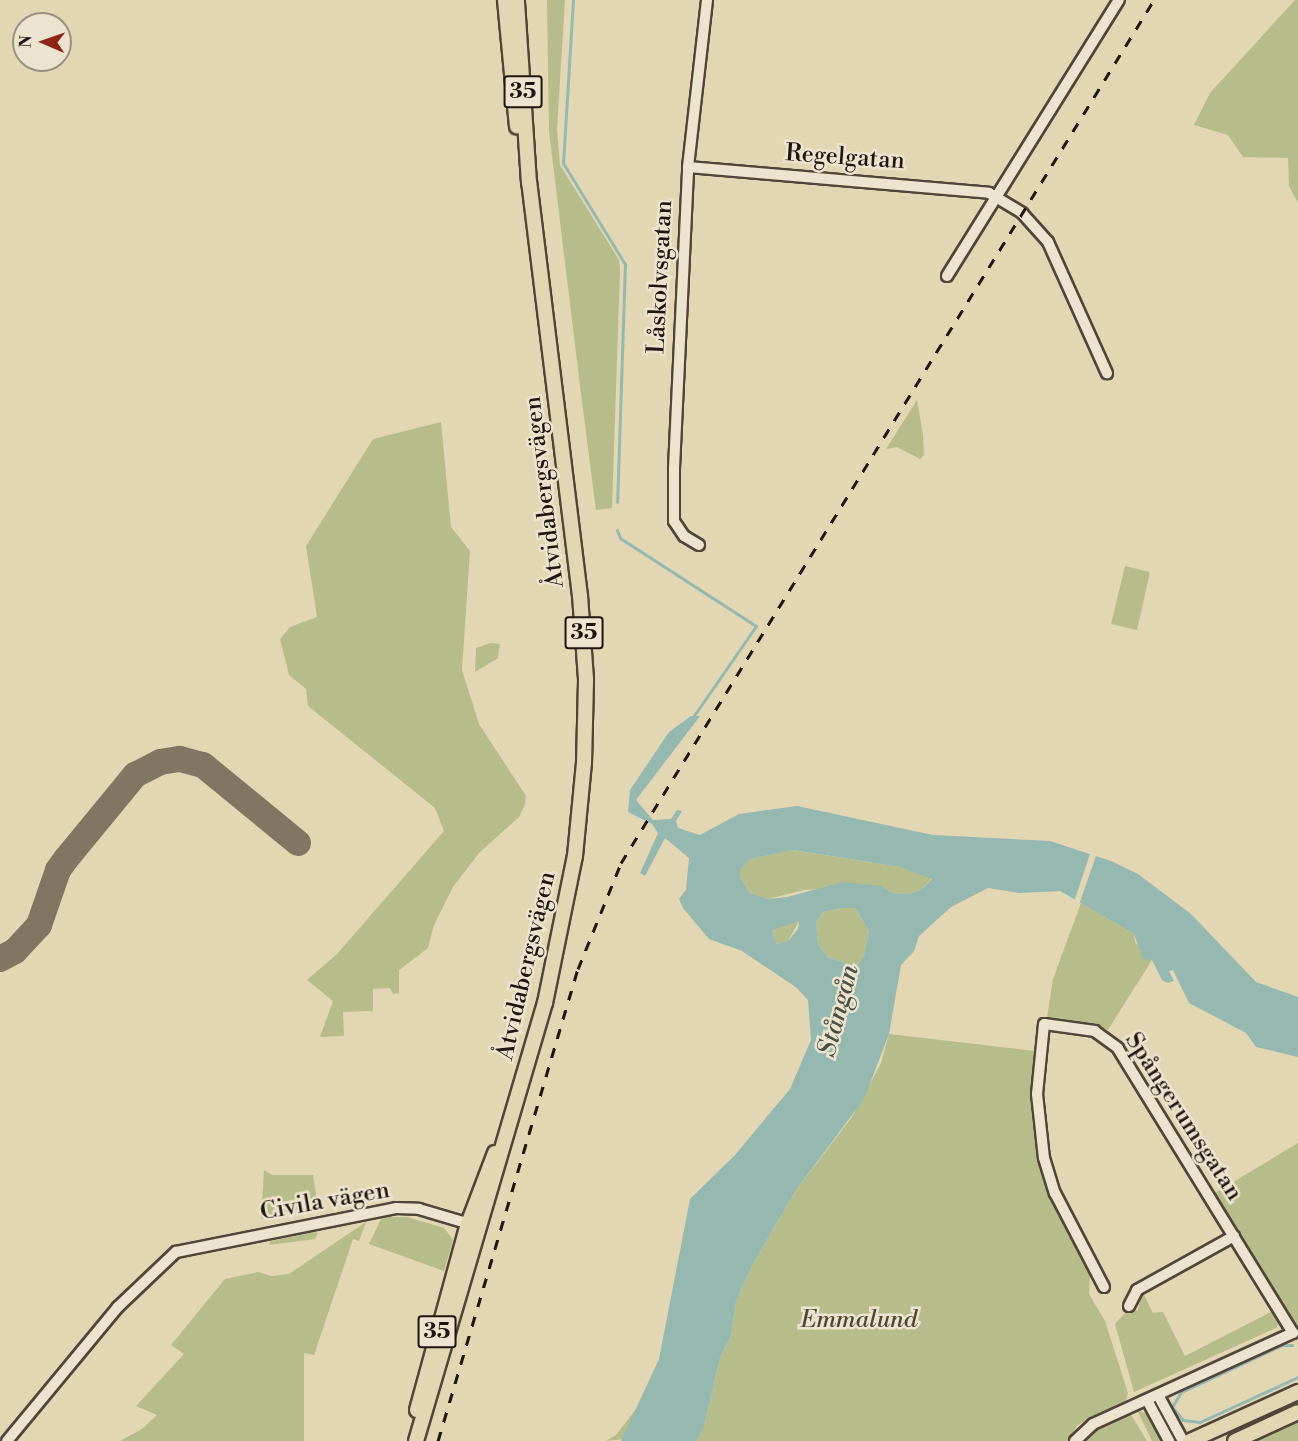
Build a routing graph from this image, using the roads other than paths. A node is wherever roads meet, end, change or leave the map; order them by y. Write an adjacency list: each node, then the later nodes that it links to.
1 (505, 0): 6 (main road, Åtvidabergsvägen / 35)
2 (517, 0): 6 (main road, Åtvidabergsvägen / 35)
3 (707, 0): 5 (street, Låskolvsgatan)
4 (1119, 0): 7 (street)
5 (688, 167): 7 (street, Regelgatan); 10 (street, Låskolvsgatan)
6 (529, 183): 11 (main road, Åtvidabergsvägen / 35)
7 (996, 197): 8 (street); 9 (street, Regelgatan)
8 (947, 276)
9 (1107, 374)
10 (699, 545)
11 (475, 1226): 19 (street, Civila vägen); 20 (main road, Åtvidabergsvägen / 35); 21 (main road, Åtvidabergsvägen / 35)
12 (1234, 1236): 13 (street, Spångerumsgatan); 14 (street, Spångerumsgatan); 16 (street, Spångerumsgatan)
13 (1104, 1287)
14 (1129, 1306)
15 (1298, 1392): 25 (main road)
16 (1158, 1395): 17 (street, Spångerumsgatan); 24 (street)
17 (1147, 1400): 22 (street, Spångerumsgatan); 23 (street)
18 (1298, 1412): 26 (main road)
19 (7, 1441)
20 (411, 1441)
21 (416, 1441)
22 (1075, 1441)
23 (1169, 1441)
24 (1183, 1441)
25 (1190, 1441)
26 (1235, 1441)

